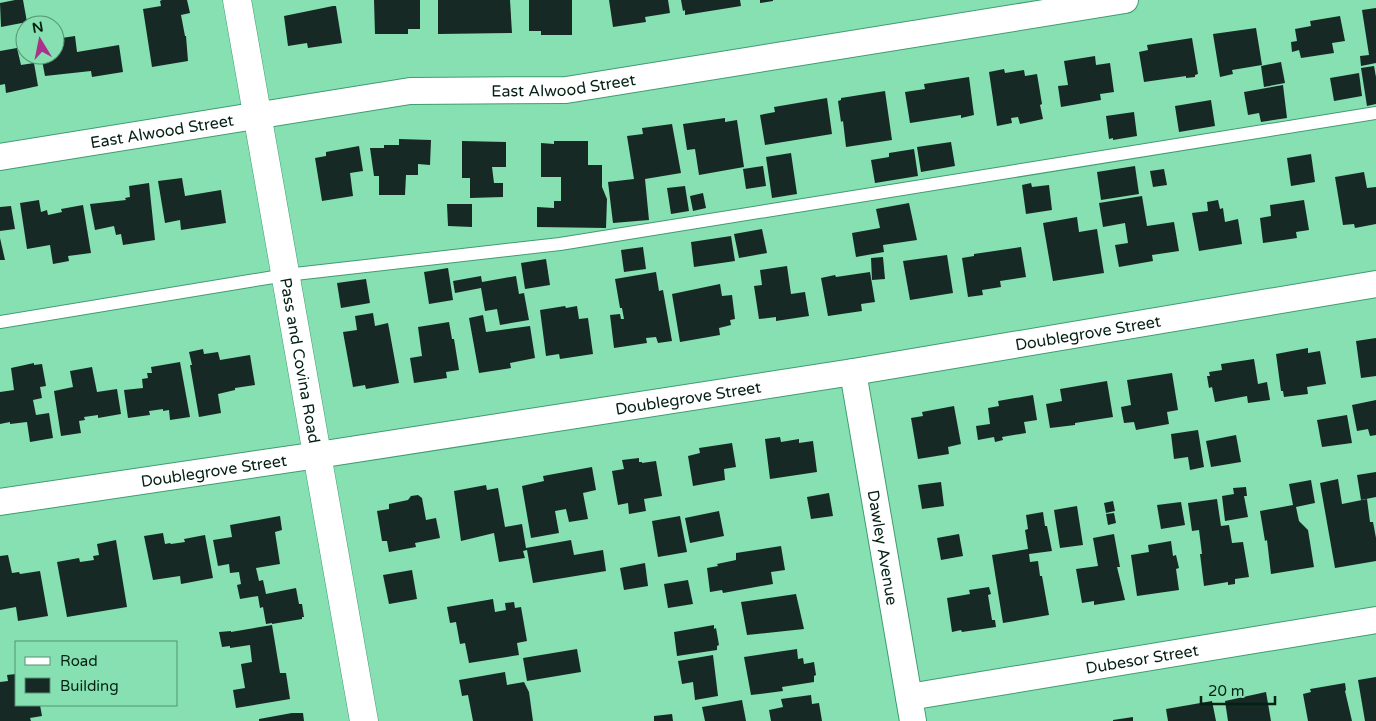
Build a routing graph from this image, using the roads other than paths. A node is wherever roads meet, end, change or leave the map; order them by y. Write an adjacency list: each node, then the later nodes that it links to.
1 (237, 0): 4 (street, Pass and Covina Road)
2 (1124, 0): 4 (street, East Alwood Street)
3 (1376, 113): 6 (lane)
4 (257, 115): 5 (street, East Alwood Street); 6 (street, Pass and Covina Road)
5 (0, 157)
6 (286, 275): 8 (lane); 10 (street, Pass and Covina Road)
7 (1376, 284): 9 (street, Doublegrove Street)
8 (0, 322)
9 (853, 372): 10 (street, Doublegrove Street); 13 (street, Dawley Avenue)
10 (318, 455): 11 (street, Doublegrove Street); 14 (street, Pass and Covina Road)
11 (0, 502)
12 (1376, 620): 13 (street, Dubesor Street)
13 (911, 709)
14 (364, 721)

